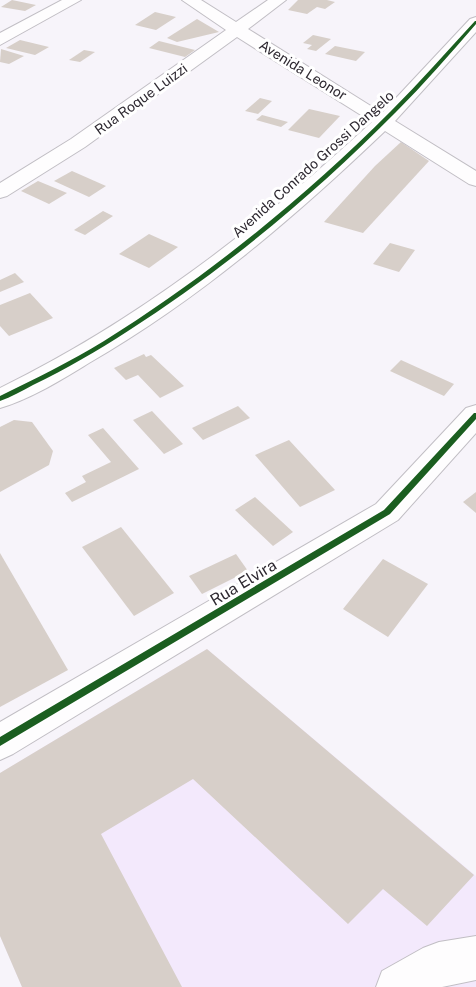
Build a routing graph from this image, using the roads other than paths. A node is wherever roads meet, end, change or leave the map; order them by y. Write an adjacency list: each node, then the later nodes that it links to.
1 (73, 0): 6 (street)
2 (190, 0): 5 (street, Avenida Leonor)
3 (278, 0): 5 (street, Rua Roque Luizzi)
4 (476, 22): 7 (street, Avenida Conrado Grossi Dangelo)
5 (237, 29): 7 (street, Avenida Leonor); 9 (street, Rua Roque Luizzi)
6 (0, 39)
7 (383, 122): 8 (street, Avenida Leonor); 10 (street, Avenida Conrado Grossi Dangelo)
8 (476, 180)
9 (0, 192)
10 (0, 399)
11 (476, 415): 12 (street, Rua Elvira)
12 (0, 742)
13 (476, 958): 14 (street)
14 (398, 987)

